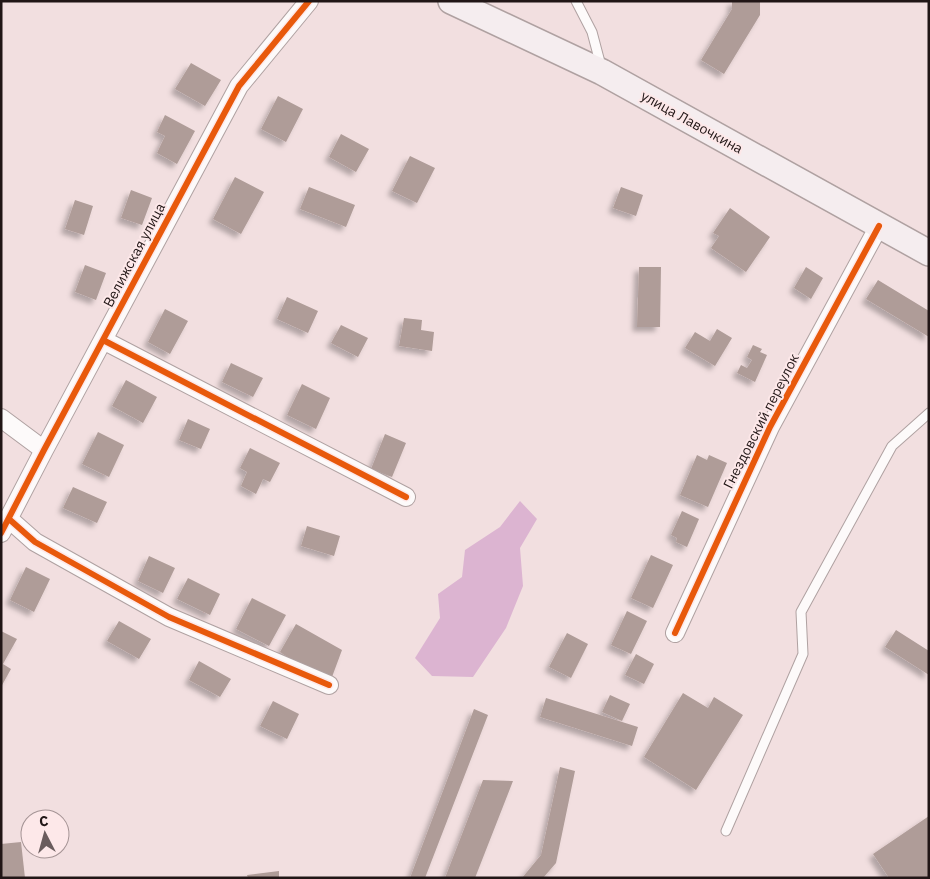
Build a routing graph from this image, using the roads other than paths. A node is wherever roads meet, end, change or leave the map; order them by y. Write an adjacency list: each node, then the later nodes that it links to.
1 (309, 1): 7 (street, Велижская улица)
2 (451, 1): 4 (main road, улица Лавочкина)
3 (576, 1): 4 (lane)
4 (602, 72): 5 (main road, улица Лавочкина)
5 (880, 226): 6 (main road, улица Лавочкина); 13 (street, Гнездовский переулок)
6 (929, 253)
7 (103, 340): 10 (street, Велижская улица); 11 (street)
8 (929, 413): 15 (lane)
9 (1, 418): 10 (street)
10 (44, 450): 12 (street, Велижская улица)
11 (406, 497)
12 (5, 526): 14 (street)
13 (675, 633)
14 (330, 685)
15 (726, 831)

